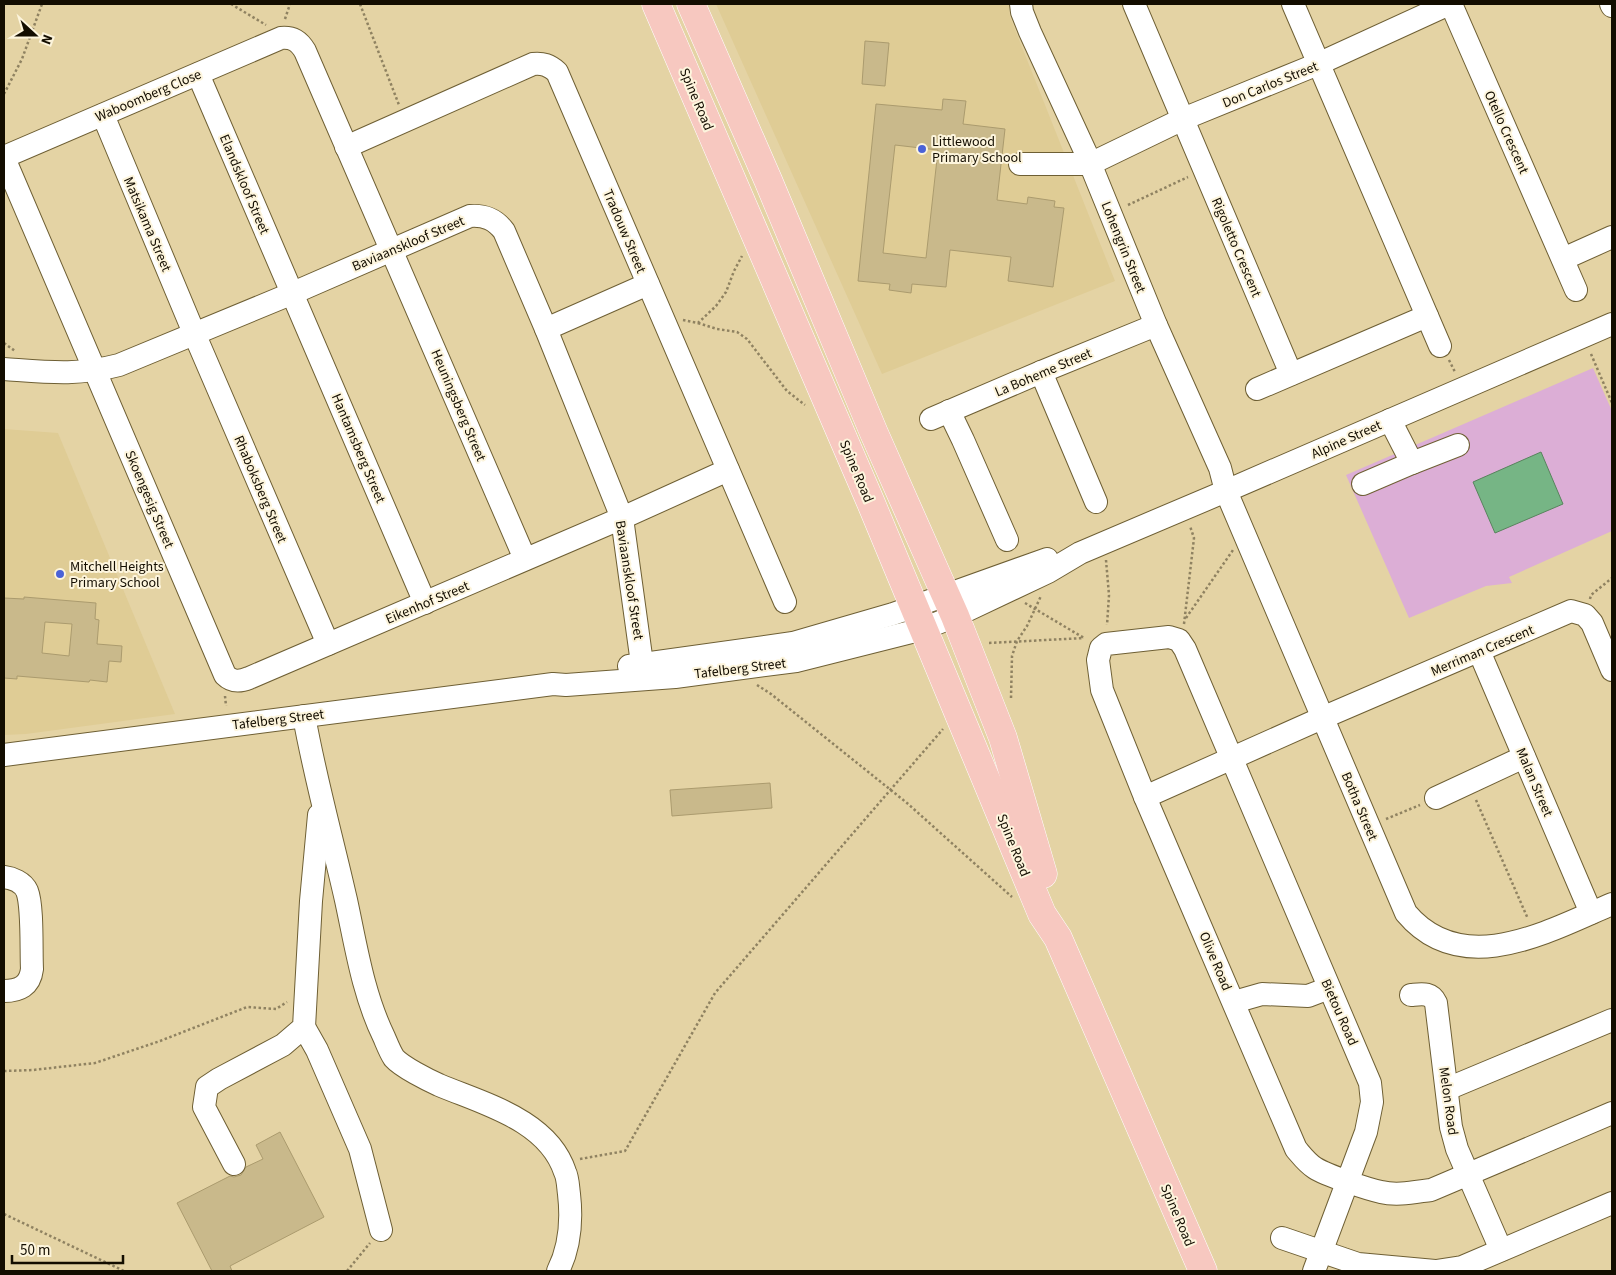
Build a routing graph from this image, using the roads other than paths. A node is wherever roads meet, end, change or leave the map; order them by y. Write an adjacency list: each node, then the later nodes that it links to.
1 (656, 4): 46 (main road, Spine Road)
2 (691, 4): 45 (main road, Spine Road)
3 (1021, 4): 15 (street, Lohengrin Street)
4 (1134, 4): 11 (street, Rigoletto Crescent)
5 (1293, 4): 8 (street)
6 (1450, 4): 8 (street, Don Carlos Street); 18 (street, Otello Crescent)
7 (294, 39): 9 (street, Waboomberg Close); 12 (street, Heuningsberg Street)
8 (1318, 64): 11 (street, Don Carlos Street); 22 (street)
9 (198, 74): 10 (street, Waboomberg Close); 21 (street, Elandskloof Street)
10 (103, 115): 13 (street, Waboomberg Close); 26 (street, Matsikama Street)
11 (1183, 120): 15 (street, Don Carlos Street); 31 (street, Rigoletto Crescent)
12 (346, 147): 17 (street, Heuningsberg Street); 19 (street, Tradouw Street)
13 (4, 158): 29 (street, Skoengesig Street)
14 (1020, 164): 15 (street)
15 (1090, 164): 24 (street, Lohengrin Street)
16 (1612, 237): 18 (street)
17 (392, 250): 21 (street, Baviaanskloof Street); 25 (street, Baviaanskloof Street); 42 (street, Heuningsberg Street)
18 (1563, 259): 20 (street, Otello Crescent)
19 (648, 284): 25 (street); 36 (street, Tradouw Street)
20 (1576, 290)
21 (293, 294): 26 (street, Baviaanskloof Street); 44 (street, Hantamsberg Street)
22 (1427, 316): 27 (street); 31 (street)
23 (1612, 324): 33 (street, Alpine Street)
24 (1156, 326): 30 (street, La Boheme Street); 38 (street, Lohengrin Street)
25 (546, 329): 40 (street, Baviaanskloof Street)
26 (194, 334): 29 (street, Baviaanskloof Street); 47 (street, Rhaboksberg Street)
27 (1440, 346)
28 (4, 369): 29 (street, Baviaanskloof Street)
29 (95, 371): 51 (street, Skoengesig Street)
30 (1041, 372): 39 (street); 41 (street, La Boheme Street)
31 (1291, 374): 32 (street)
32 (1257, 389)
33 (1390, 420): 35 (street); 38 (street, Alpine Street)
34 (1458, 445): 35 (street)
35 (1412, 462): 37 (street)
36 (728, 470): 40 (street, Eikenhof Street); 43 (street, Tradouw Street)
37 (1363, 484)
38 (1226, 491): 45 (street, Alpine Street); 53 (street, Botha Street)
39 (1096, 502)
40 (622, 518): 42 (street, Eikenhof Street); 50 (street, Baviaanskloof Street)
41 (1007, 540)
42 (525, 559): 44 (street, Eikenhof Street)
43 (785, 602)
44 (425, 603): 47 (street, Eikenhof Street)
45 (950, 606): 46 (street, Tafelberg Street); 63 (main road, Spine Road)
46 (918, 618): 50 (street, Tafelberg Street); 63 (main road, Spine Road)
47 (328, 644): 51 (street, Eikenhof Street)
48 (1479, 651): 49 (street, Merriman Crescent); 53 (street, Merriman Crescent); 55 (street, Malan Street)
49 (1612, 670)
50 (644, 671): 52 (street, Tafelberg Street)
51 (231, 680)
52 (304, 716): 54 (street, Tafelberg Street); 59 (street)
53 (1322, 718): 56 (street, Merriman Crescent); 62 (street, Botha Street)
54 (4, 754)
55 (1524, 757): 58 (street); 62 (street, Malan Street)
56 (1233, 759): 57 (street, Merriman Crescent); 57 (street, Olive Road); 64 (street, Bietou Road)
57 (1145, 797): 67 (street, Olive Road)
58 (1436, 798)
59 (321, 799): 69 (street); 80 (street)
60 (4, 878): 65 (street)
61 (1612, 904): 62 (street, Botha Street)
62 (1591, 913)
63 (1058, 938): 81 (main road, Spine Road)
64 (1329, 988): 67 (street); 74 (street, Bietou Road)
65 (4, 992)
66 (1411, 994): 70 (street, Melon Road)
67 (1234, 1002): 74 (street, Olive Road)
68 (1612, 1020): 70 (street)
69 (304, 1027): 72 (street); 76 (street)
70 (1447, 1090): 73 (street, Melon Road)
71 (1612, 1113): 73 (street, Olive Road)
72 (234, 1164)
73 (1468, 1174): 74 (street, Olive Road); 78 (street, Melon Road)
74 (1348, 1181): 79 (street, Bietou Road)
75 (1612, 1203): 78 (street)
76 (381, 1230)
77 (1282, 1238): 79 (street)
78 (1501, 1250): 82 (street)
79 (1318, 1262): 82 (street)
80 (558, 1271)
81 (1203, 1271)
82 (1435, 1271)

